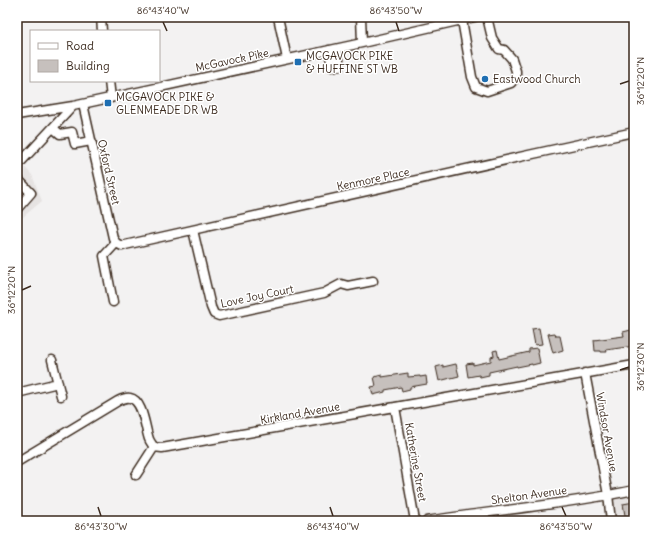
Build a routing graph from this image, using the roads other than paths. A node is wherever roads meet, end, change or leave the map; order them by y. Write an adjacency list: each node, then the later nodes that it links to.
1 (101, 17): 7 (street)
2 (278, 17): 9 (street)
3 (361, 17): 8 (street)
4 (475, 17): 6 (street, McGavock Pike)
5 (487, 17): 6 (street)
6 (462, 20): 8 (street, McGavock Pike)
7 (102, 30)
8 (362, 43): 9 (street, McGavock Pike)
9 (287, 59): 11 (street, McGavock Pike)
10 (109, 82): 11 (street)
11 (111, 98): 12 (street, McGavock Pike)
12 (83, 104): 13 (street, McGavock Pike); 17 (street, Oxford Street)
13 (73, 106): 14 (street, McGavock Pike); 15 (street)
14 (17, 115)
15 (53, 128): 17 (street); 18 (street)
16 (634, 132): 21 (street, Kenmore Place)
17 (91, 141): 22 (street, Oxford Street)
18 (17, 166)
19 (17, 178): 20 (street)
20 (17, 209)
21 (193, 230): 22 (street, Kenmore Place); 23 (street, Love Joy Court)
22 (116, 244): 24 (street)
23 (373, 282)
24 (114, 302)
25 (52, 360): 28 (street)
26 (634, 364): 27 (street, Kirkland Avenue)
27 (585, 373): 31 (street, Kirkland Avenue); 36 (street, Windsor Avenue)
28 (58, 383): 29 (street); 30 (street)
29 (17, 393)
30 (61, 396)
31 (395, 407): 32 (street, Kirkland Avenue); 37 (street, Katherine Street)
32 (154, 447): 33 (street); 34 (street)
33 (17, 462)
34 (136, 474)
35 (634, 490): 36 (street, Shelton Avenue)
36 (608, 495): 38 (street, Shelton Avenue); 39 (street, Windsor Avenue)
37 (415, 521)
38 (427, 521)
39 (611, 521)

